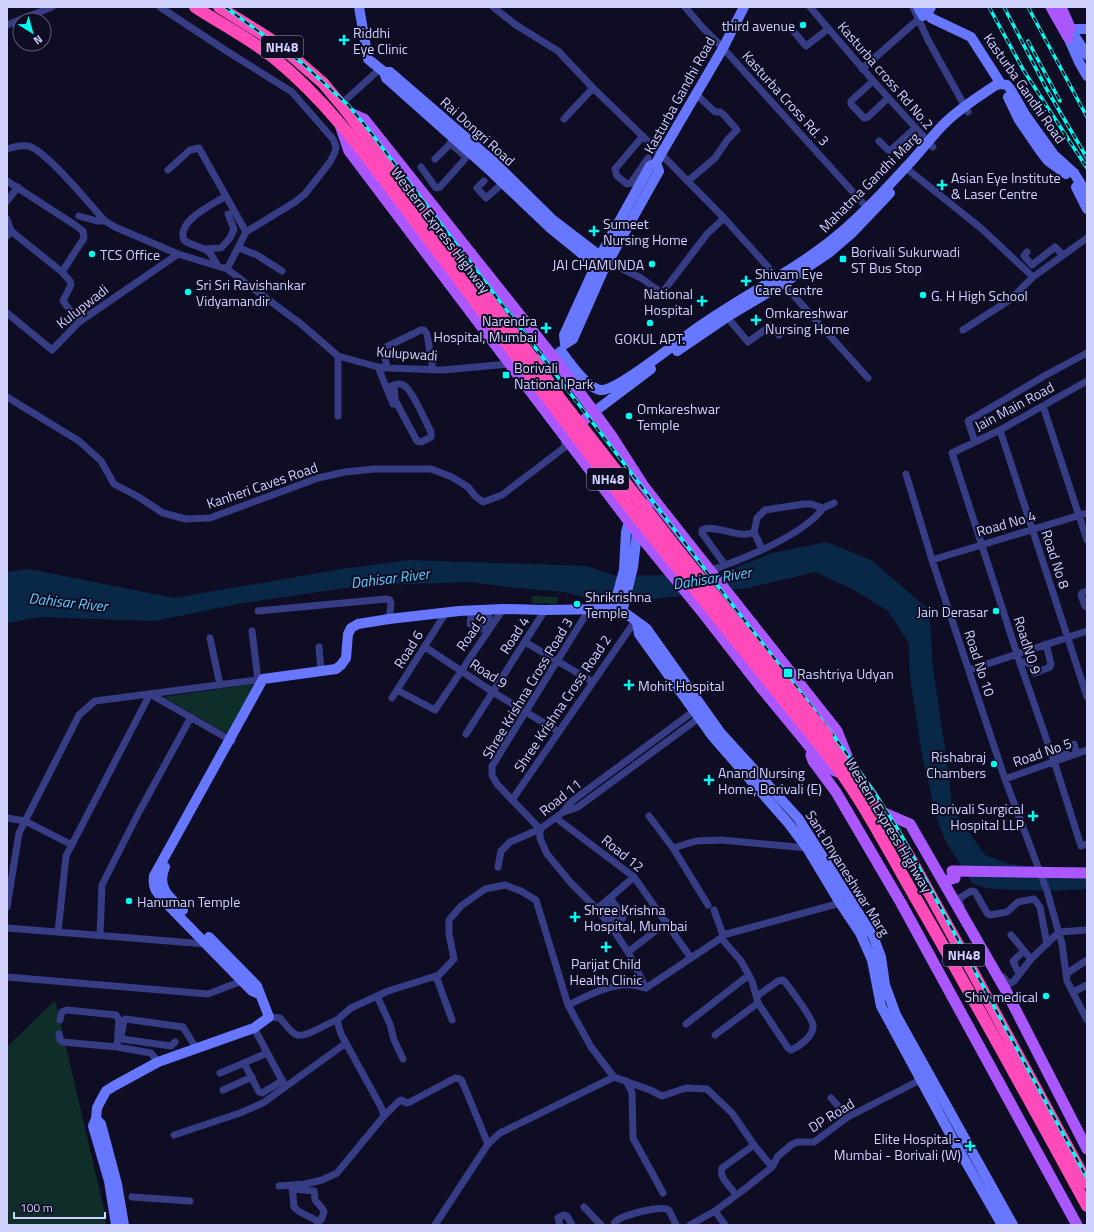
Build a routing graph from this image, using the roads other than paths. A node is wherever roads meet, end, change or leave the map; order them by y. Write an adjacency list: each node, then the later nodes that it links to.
1 (52, 7): 13 (street)
2 (160, 7): 39 (street)
3 (195, 7): 34 (highway, Western Express Highway / NH48)
4 (220, 7): 31 (highway, Western Express Highway / NH48)
5 (359, 7): 24 (street)
6 (493, 7): 28 (street)
7 (685, 7): 21 (street, Kasturba Cross Rd. 3)
8 (744, 7): 21 (street, Kasturba Gandhi Road)
9 (810, 7): 18 (street, Kasturba cross Rd No.2)
10 (913, 7): 14 (street)
11 (1051, 7): 19 (main road)
12 (1061, 7): 19 (main road)
13 (41, 9): 15 (street)
14 (924, 13): 23 (street); 27 (street, Kasturba Gandhi Road); 32 (street)
15 (7, 25)
16 (789, 26): 18 (street)
17 (1087, 28): 19 (street)
18 (828, 29): 23 (street, Kasturba cross Rd No.2)
19 (1072, 35): 20 (street); 22 (street); 25 (street)
20 (1087, 40)
21 (723, 48): 29 (street, Kasturba Gandhi Road); 61 (street, Kasturba Cross Rd. 3)
22 (1087, 55)
23 (862, 69): 26 (street, Kasturba cross Rd No.2)
24 (382, 71): 31 (street); 37 (street)
25 (1087, 76)
26 (873, 80): 30 (street, Kasturba cross Rd No.2); 30 (street)
27 (1000, 86): 32 (street); 43 (street, Kasturba Gandhi Road)
28 (593, 88): 33 (street); 36 (street)
29 (696, 94): 42 (street, Kasturba Gandhi Road); 52 (street)
30 (888, 98): 35 (street, Kasturba cross Rd No.2)
31 (345, 108): 59 (highway, Western Express Highway / NH48); 91 (main road)
32 (966, 110): 40 (street)
33 (564, 118)
34 (339, 122): 39 (main road); 59 (highway, Western Express Highway / NH48)
35 (915, 128): 38 (street); 40 (street, Kasturba cross Rd No.2)
36 (642, 136): 42 (street); 45 (street)
37 (455, 138): 44 (street); 46 (street); 48 (street)
38 (879, 141)
39 (341, 145): 67 (street); 92 (main road)
40 (930, 145): 49 (street)
41 (7, 149): 66 (street)
42 (661, 154): 45 (street, Kasturba Gandhi Road); 52 (street)
43 (1051, 158): 56 (street, Kasturba Gandhi Road); 60 (street, Kasturba Gandhi Road)
44 (435, 159)
45 (652, 160): 77 (street, Kasturba Gandhi Road)
46 (421, 167)
47 (168, 170): 57 (street)
48 (495, 170): 53 (street); 55 (street, Rai Dongri Road)
49 (908, 170): 61 (street); 82 (street)
50 (7, 181): 54 (street)
51 (484, 181): 53 (street)
52 (688, 181): 64 (street)
53 (503, 183): 55 (street)
54 (18, 187): 58 (street); 81 (street)
55 (521, 194): 77 (street)
56 (1087, 194)
57 (226, 196): 67 (street); 71 (street)
58 (7, 201)
59 (411, 206): 169 (highway, Western Express Highway / NH48, bridge); 172 (highway, Western Express Highway / NH48, bridge)
60 (1087, 209)
61 (869, 210): 83 (street)
62 (228, 214): 73 (street)
63 (79, 216): 66 (street, Kulupwadi)
64 (724, 218): 77 (street); 83 (street)
65 (7, 219): 68 (street)
66 (104, 221): 75 (street, Kulupwadi)
67 (246, 232): 72 (street)
68 (9, 233): 81 (street)
69 (187, 235): 71 (street)
70 (1087, 238): 76 (street)
71 (189, 244): 73 (street)
72 (238, 248): 79 (street); 80 (street)
73 (204, 249): 78 (street)
74 (1027, 252): 76 (street)
75 (178, 254): 78 (street, Kulupwadi); 86 (street, Kulupwadi)
76 (1063, 255): 82 (street)
77 (601, 264): 91 (street, Kasturba Gandhi Road)
78 (218, 266): 79 (street, Kulupwadi)
79 (227, 269): 90 (street, Kulupwadi)
80 (282, 271)
81 (62, 272): 86 (street)
82 (1033, 277): 87 (street)
83 (781, 280): 85 (street); 91 (street); 96 (street)
84 (7, 313): 86 (street, Kulupwadi)
85 (727, 316): 88 (street); 103 (street)
86 (79, 322)
87 (963, 330)
88 (779, 335)
89 (1087, 353): 107 (street)
90 (338, 356): 93 (street, Kulupwadi); 104 (street)
91 (562, 358): 92 (street, Kulupwadi); 103 (main road)
92 (509, 364): 95 (street, Kulupwadi); 106 (main road)
93 (378, 367): 94 (street, Kulupwadi); 99 (street)
94 (387, 368): 95 (street, Kulupwadi); 95 (street)
95 (434, 370)
96 (868, 378)
97 (1087, 381): 101 (street, Jain Main Road)
98 (394, 385): 98 (street); 99 (street)
99 (387, 388): 102 (street)
100 (7, 398): 106 (street, Kanheri Caves Road)
101 (1044, 406): 105 (street, Jain Main Road); 115 (street)
102 (395, 408)
103 (594, 412): 106 (main road); 110 (main road)
104 (338, 416)
105 (1000, 430): 107 (street, Jain Main Road); 117 (street, Road No 8)
106 (564, 436): 116 (main road)
107 (975, 442): 108 (street, Jain Main Road)
108 (952, 453): 121 (street, RoadNO 9)
109 (906, 474): 123 (street, Road No 10)
110 (654, 499): 113 (main road); 116 (street)
111 (834, 503): 112 (street)
112 (821, 509): 118 (street); 122 (street)
113 (663, 512): 119 (street); 127 (main road)
114 (1087, 512): 115 (street, Road No 4)
115 (1079, 515): 117 (street, Road No 4); 120 (street)
116 (629, 522): 119 (main road); 126 (street)
117 (1032, 530): 121 (street, Road No 4); 143 (street, Road No 8)
118 (754, 532): 122 (street); 125 (street)
119 (637, 533): 124 (main road); 126 (street)
120 (1087, 540)
121 (981, 544): 123 (street, Road No 4); 149 (street, RoadNO 9)
122 (762, 549): 125 (street)
123 (932, 560): 153 (street, Road No 10)
124 (661, 563): 127 (main road); 169 (main road)
125 (725, 565): 127 (street)
126 (629, 566): 129 (street)
127 (708, 570): 172 (main road)
128 (1087, 591): 130 (street)
129 (619, 607): 131 (street); 138 (street)
130 (1087, 607)
131 (590, 608): 133 (street); 150 (street, Shree Krishna Cross Road 3)
132 (503, 609): 133 (street); 135 (street); 140 (street, Road 5)
133 (545, 610): 145 (street, Road 4)
134 (258, 612): 137 (street)
135 (472, 613): 136 (street); 139 (street); 140 (street)
136 (445, 614): 137 (street); 148 (street, Road 6)
137 (389, 619): 154 (street)
138 (636, 622): 156 (street, Shree Krishna Cross Road 2); 164 (street, Sant Dnyaneshwar Marg)
139 (470, 624)
140 (486, 626): 152 (street, Road 5)
141 (252, 631): 155 (street)
142 (1087, 631): 143 (street)
143 (1067, 637): 146 (street); 161 (street, Road No 8)
144 (210, 638): 157 (street)
145 (525, 642): 150 (street); 159 (street, Road 4)
146 (1046, 644): 149 (street); 151 (street)
147 (319, 647): 154 (street)
148 (425, 647): 152 (street, Road 9); 158 (street, Road 6)
149 (1017, 654): 151 (street, RoadNO 9); 153 (street)
150 (557, 661): 156 (street); 163 (street, Shree Krishna Cross Road 3)
151 (1020, 663): 171 (street, RoadNO 9)
152 (461, 670): 158 (street, Road 5); 159 (street, Road 9)
153 (969, 670): 173 (street, Road No 10)
154 (322, 671): 155 (street)
155 (262, 679): 157 (street); 168 (street)
156 (594, 682): 166 (street, Shree Krishna Cross Road 2)
157 (220, 684): 160 (street)
158 (397, 690): 162 (street, Road 6)
159 (493, 692): 163 (street, Road 9); 167 (street, Road 4)
160 (150, 694): 165 (street); 179 (street); 181 (street)
161 (1087, 697)
162 (392, 698)
163 (526, 711): 166 (street, Road 9); 174 (street, Shree Krishna Cross Road 3)
164 (700, 712): 178 (street, Road 11); 183 (street, Sant Dnyaneshwar Marg)
165 (191, 718): 168 (street); 208 (street)
166 (559, 732): 174 (street, Shree Krishna Cross Road 2)
167 (466, 734)
168 (231, 740): 210 (street)
169 (814, 745): 276 (highway, Western Express Highway / NH48); 290 (main road)
170 (1087, 750): 171 (street, Road No 5)
171 (1064, 753): 173 (street, Road No 5); 182 (street, RoadNO 9)
172 (852, 767): 175 (highway, Western Express Highway / NH48)
173 (1005, 779): 192 (street, Road No 10)
174 (512, 800): 180 (street, Shree Krishna Cross Road 3)
175 (882, 812): 186 (main road); 270 (highway, Western Express Highway / NH48)
176 (649, 816): 184 (street)
177 (7, 818): 179 (street)
178 (556, 818): 180 (street, Road 11); 189 (street, Road 12)
179 (25, 820): 181 (street); 198 (street)
180 (540, 830): 185 (street); 199 (street, Road 11)
181 (72, 845): 206 (street)
182 (1084, 845)
183 (811, 846): 184 (street); 194 (street, Sant Dnyaneshwar Marg); 195 (street, Sant Dnyaneshwar Marg)
184 (674, 848): 197 (street)
185 (498, 867)
186 (937, 870): 188 (main road); 191 (main road)
187 (1087, 873): 188 (main road, bridge)
188 (954, 874): 190 (main road); 191 (main road)
189 (634, 877): 199 (street); 202 (street, Road 12)
190 (1087, 880)
191 (944, 881): 267 (main road)
192 (1048, 892): 193 (street); 207 (street, Road No 10)
193 (1034, 899): 211 (street); 217 (street)
194 (850, 900): 195 (street); 253 (street, Sant Dnyaneshwar Marg)
195 (840, 903): 200 (street); 256 (street, Sant Dnyaneshwar Marg)
196 (606, 905): 203 (street)
197 (708, 905)
198 (7, 907)
199 (597, 909): 203 (street, Road 11)
200 (714, 910)
201 (612, 916): 203 (street)
202 (667, 922): 213 (street); 214 (street, Road 12)
203 (614, 924): 213 (street, Road 11)
204 (7, 928): 206 (street)
205 (1087, 930): 207 (street)
206 (58, 932): 208 (street)
207 (1059, 932): 211 (street); 218 (street, Road No 10)
208 (100, 935): 210 (street)
209 (1011, 935): 212 (street)
210 (209, 942): 222 (street)
211 (1047, 944): 215 (street)
212 (1024, 951): 215 (street); 217 (street)
213 (628, 952): 224 (street, Road 11)
214 (691, 958): 219 (street); 224 (street)
215 (1031, 959): 217 (street)
216 (1087, 960): 218 (street)
217 (1020, 973)
218 (1066, 974): 225 (street, Road No 10)
219 (749, 975): 227 (street); 235 (street)
220 (436, 976): 226 (street); 228 (street); 232 (street)
221 (7, 977): 222 (street)
222 (245, 979): 229 (street)
223 (1087, 985): 225 (street)
224 (646, 988): 228 (street)
225 (1073, 992): 233 (street, Road No 10)
226 (377, 996): 231 (street); 249 (street)
227 (758, 1000): 227 (street); 239 (street)
228 (568, 1005): 255 (street)
229 (269, 1017): 231 (street); 237 (street)
230 (60, 1020): 245 (street)
231 (337, 1020): 242 (street)
232 (452, 1020)
233 (1087, 1020)
234 (148, 1022): 236 (street); 244 (street); 246 (street)
235 (686, 1024)
236 (163, 1026)
237 (254, 1028): 246 (street); 248 (street)
238 (59, 1034): 243 (street)
239 (715, 1035)
240 (80, 1041): 243 (street)
241 (175, 1042): 244 (street)
242 (346, 1043): 258 (street); 261 (street)
243 (94, 1045): 245 (street)
244 (166, 1045): 247 (street)
245 (117, 1047): 247 (street)
246 (196, 1048): 250 (street)
247 (151, 1053): 250 (street)
248 (267, 1053): 251 (street); 258 (street)
249 (403, 1059)
250 (158, 1062): 263 (street)
251 (244, 1063): 252 (street); 254 (street)
252 (220, 1072)
253 (930, 1075): 256 (street, DP Road); 279 (street, Sant Dnyaneshwar Marg)
254 (252, 1077): 258 (street); 259 (street)
255 (614, 1077): 257 (street); 265 (street)
256 (920, 1080): 262 (street, DP Road); 279 (street, Sant Dnyaneshwar Marg)
257 (626, 1081): 266 (street); 273 (street)
258 (284, 1084): 264 (street)
259 (222, 1090)
260 (830, 1098): 262 (street)
261 (384, 1116): 265 (street); 272 (street)
262 (848, 1117): 268 (street, DP Road)
263 (96, 1119): 280 (street); 281 (street)
264 (174, 1135)
265 (488, 1144): 282 (street)
266 (752, 1146): 268 (street); 269 (street)
267 (1087, 1148)
268 (768, 1168): 269 (street, DP Road)
269 (752, 1182): 278 (street, DP Road)
270 (1087, 1183)
271 (279, 1186): 272 (street)
272 (292, 1187): 272 (street)
273 (663, 1193)
274 (132, 1197): 275 (street)
275 (190, 1201)
276 (1087, 1206)
277 (584, 1207): 285 (street)
278 (715, 1211): 288 (street, DP Road); 289 (street)
279 (1008, 1224)
280 (116, 1225)
281 (124, 1225)
282 (435, 1225)
283 (560, 1225): 284 (street)
284 (572, 1225)
285 (601, 1225)
286 (614, 1225): 287 (street)
287 (676, 1225)
288 (690, 1225)
289 (725, 1225)
290 (1077, 1225)

